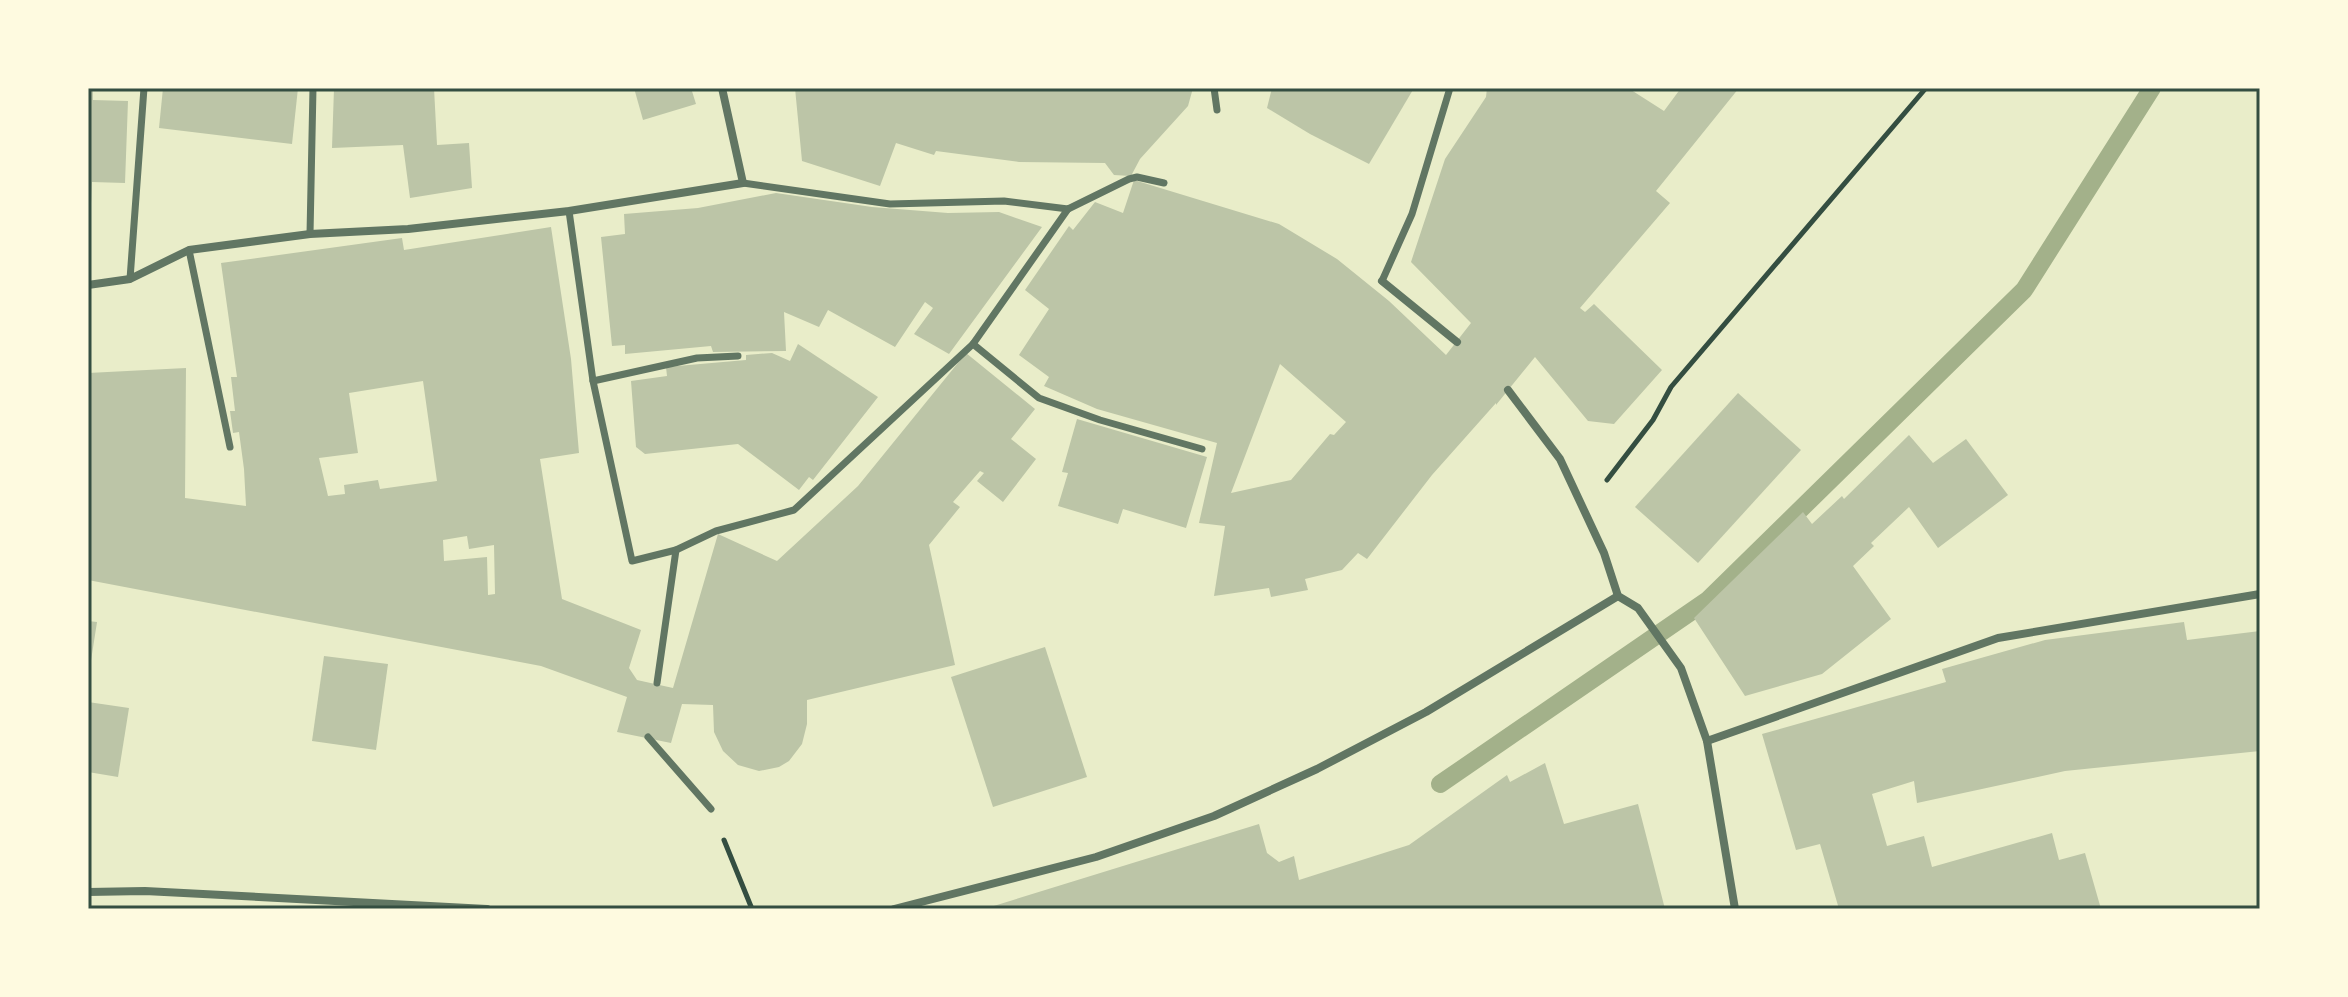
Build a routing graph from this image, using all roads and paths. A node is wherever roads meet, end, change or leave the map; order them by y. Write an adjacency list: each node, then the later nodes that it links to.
1 (144, 88): 14 (street)
2 (313, 88): 12 (street)
3 (722, 88): 8 (street)
4 (1214, 88): 7 (street)
5 (1450, 88): 15 (street)
6 (1926, 88): 24 (path)
7 (1217, 110)
8 (743, 183): 10 (street); 11 (street)
9 (1164, 183): 10 (street)
10 (1068, 209): 18 (street)
11 (569, 211): 12 (street); 20 (street)
12 (310, 234): 13 (street)
13 (189, 250): 14 (street); 22 (street)
14 (130, 279): 16 (street)
15 (1382, 281): 17 (street)
16 (88, 285)
17 (1457, 342)
18 (973, 344): 23 (street); 25 (street)
19 (738, 356): 20 (street)
20 (593, 381): 25 (street)
21 (1508, 390): 24 (street)
22 (230, 447)
23 (1202, 449)
24 (1585, 510): 27 (street)
25 (676, 550): 28 (street)
26 (2260, 594): 30 (street)
27 (1618, 596): 30 (street); 35 (street)
28 (657, 683)
29 (648, 737): 31 (street)
30 (1707, 741): 36 (street)
31 (711, 809): 34 (path)
32 (88, 892): 33 (street)
33 (487, 909)
34 (752, 909)
35 (894, 909)
36 (1735, 909)

